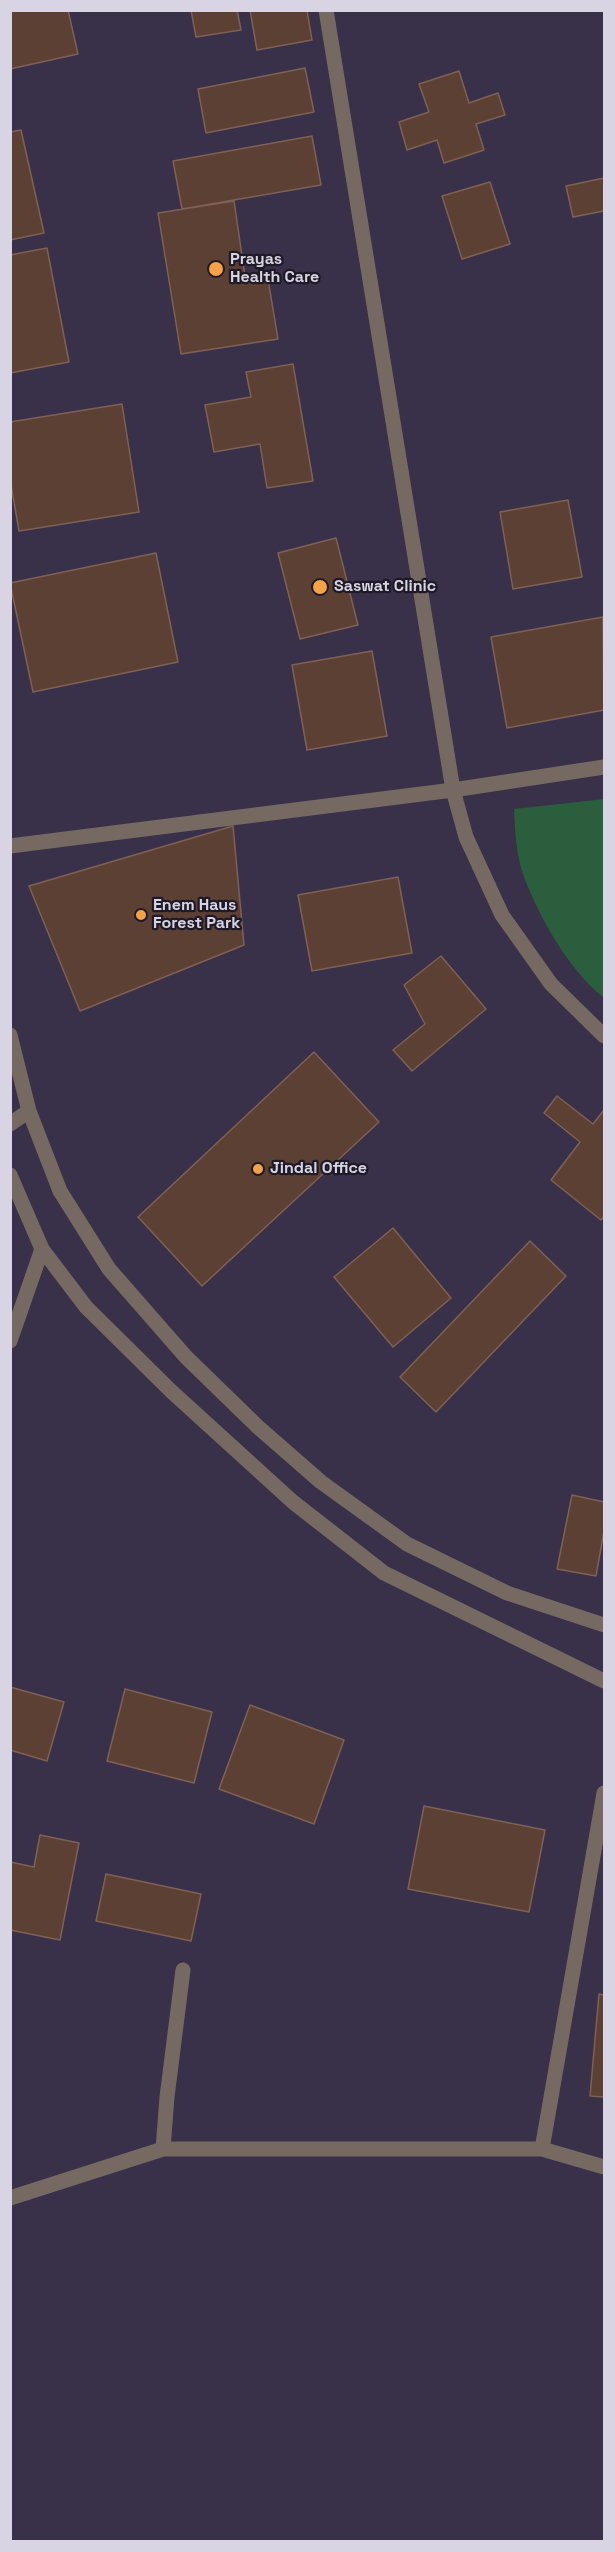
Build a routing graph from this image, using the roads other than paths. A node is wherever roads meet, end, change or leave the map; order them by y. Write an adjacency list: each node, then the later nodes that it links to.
1 (326, 10): 3 (street)
2 (604, 767): 3 (street)
3 (453, 790): 4 (street); 6 (street)
4 (10, 846)
5 (10, 1035): 7 (street)
6 (604, 1036)
7 (30, 1111): 8 (street); 12 (street)
8 (10, 1124)
9 (10, 1175): 10 (street)
10 (42, 1249): 11 (street); 13 (street)
11 (10, 1341)
12 (604, 1625)
13 (604, 1681)
14 (604, 1793): 17 (street)
15 (183, 1970): 16 (street)
16 (163, 2149): 17 (street); 19 (street)
17 (542, 2149): 18 (street)
18 (604, 2167)
19 (10, 2198)

